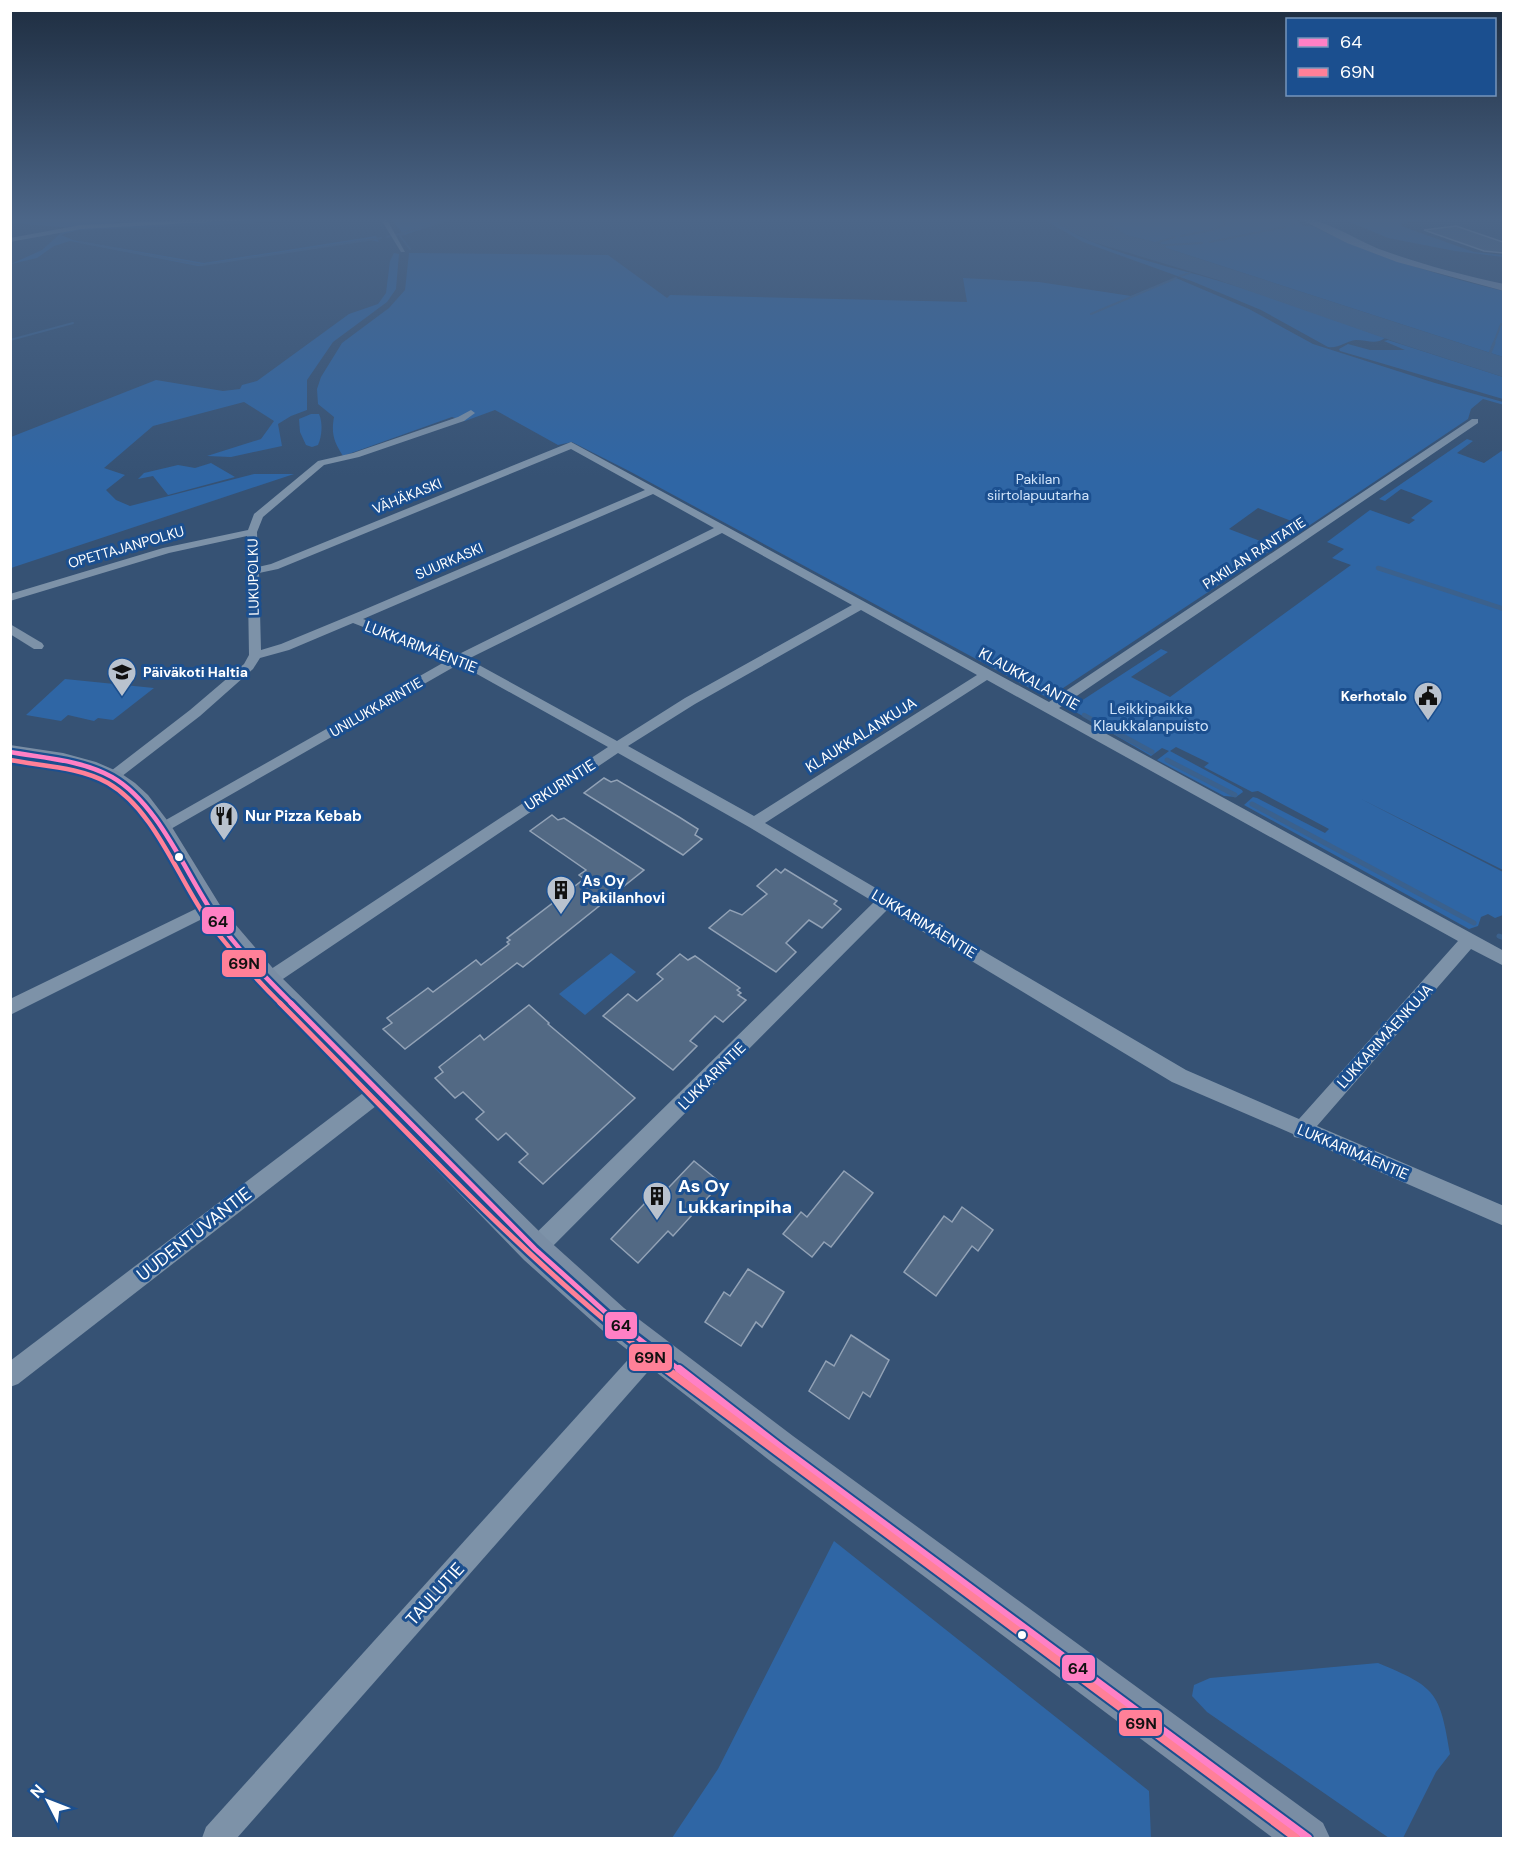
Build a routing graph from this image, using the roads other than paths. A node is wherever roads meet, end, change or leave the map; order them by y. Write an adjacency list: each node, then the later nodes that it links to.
1 (471, 412): 6 (street, LUKUPOLKU)
2 (1475, 421): 16 (street, PAKILAN RANTATIE)
3 (571, 445): 4 (street, KLAUKKALANTIE); 7 (street, VÄHÄKASKI)
4 (654, 490): 5 (street, KLAUKKALANTIE); 10 (street, SUURKASKI)
5 (723, 528): 9 (street, KLAUKKALANTIE); 14 (street, UNILUKKARINTIE)
6 (252, 532): 7 (street, LUKUPOLKU); 8 (street, OPETTAJANPOLKU)
7 (253, 571): 13 (street, LUKUPOLKU)
8 (10, 598)
9 (862, 604): 15 (street, KLAUKKALANTIE); 17 (street, URKURINTIE)
10 (352, 619): 13 (street, SUURKASKI); 14 (street, LUKKARIMÄENTIE)
11 (10, 628): 12 (street)
12 (38, 646)
13 (255, 655): 19 (street)
14 (458, 659): 17 (street, LUKKARIMÄENTIE); 21 (street, UNILUKKARINTIE)
15 (987, 674): 16 (street, KLAUKKALANTIE); 20 (street, KLAUKKALANKUJA)
16 (1049, 708): 24 (street, KLAUKKALANTIE)
17 (619, 746): 20 (street, LUKKARIMÄENTIE); 26 (street, URKURINTIE)
18 (10, 752): 19 (main road)
19 (112, 777): 21 (main road)
20 (753, 823): 22 (street, LUKKARIMÄENTIE)
21 (162, 829): 23 (main road)
22 (886, 901): 29 (street, LUKKARIMÄENTIE); 31 (street, LUKKARINTIE)
23 (210, 908): 26 (main road); 27 (street)
24 (1469, 940): 25 (street, KLAUKKALANTIE); 29 (street, LUKKARIMÄENKUJA)
25 (1503, 959)
26 (267, 980): 28 (main road)
27 (10, 1008)
28 (378, 1093): 31 (main road); 33 (street, UUDENTUVANTIE)
29 (1301, 1131): 30 (street, LUKKARIMÄENTIE)
30 (1503, 1216)
31 (535, 1249): 32 (main road)
32 (652, 1350): 34 (street, TAULUTIE); 35 (main road)
33 (10, 1376)
34 (217, 1839)
35 (1308, 1839)

